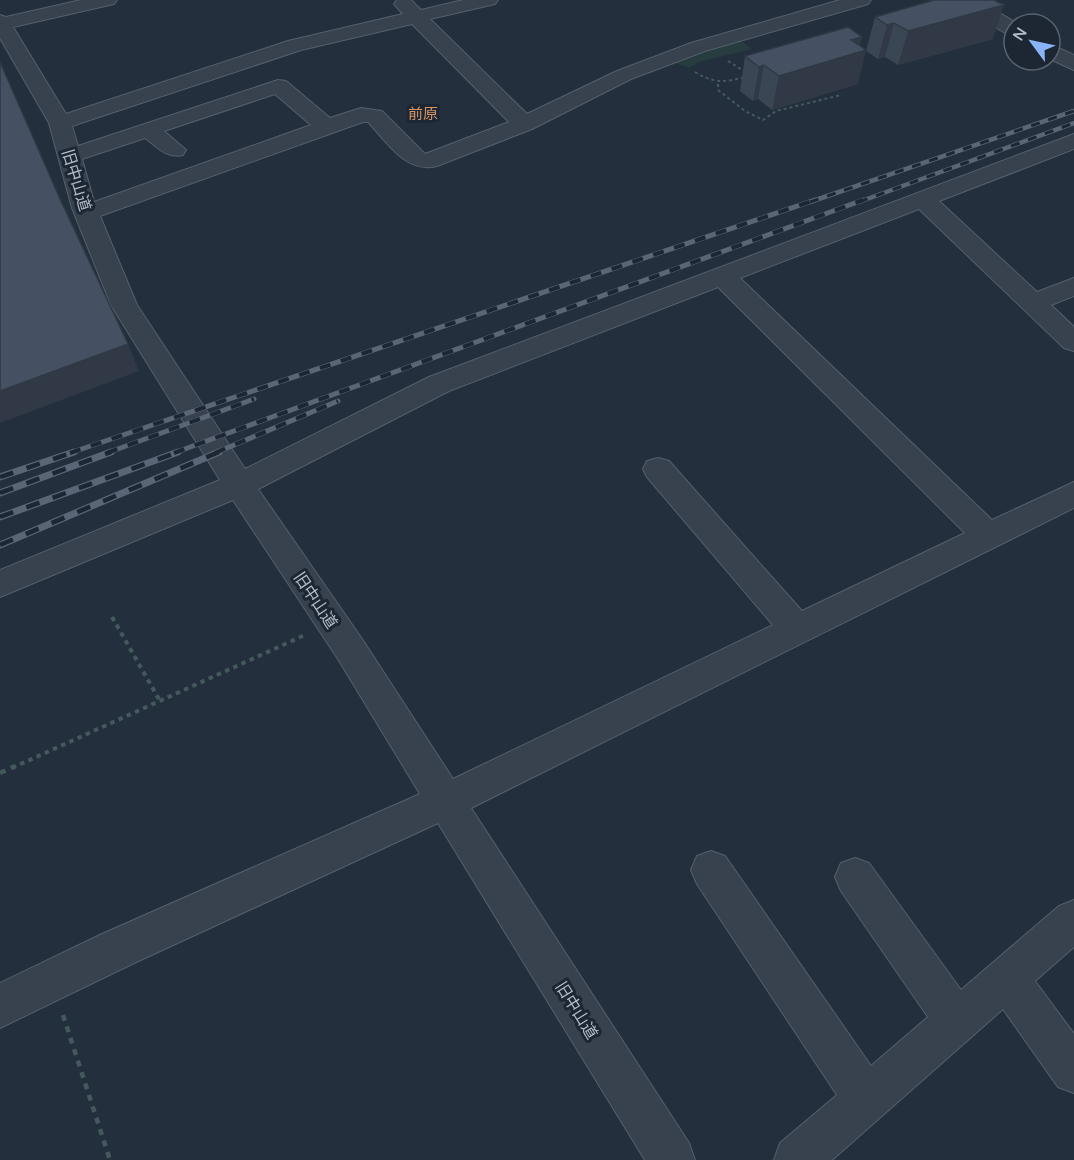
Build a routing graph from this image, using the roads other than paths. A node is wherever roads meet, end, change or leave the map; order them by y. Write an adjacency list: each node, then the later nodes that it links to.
1 (107, 0): 7 (street)
2 (400, 0): 6 (street)
3 (488, 0): 6 (street)
4 (861, 0): 10 (street)
5 (963, 0): 8 (street)
6 (417, 17): 9 (street); 10 (street)
7 (1, 23): 9 (street, 旧中山道)
8 (1002, 23)
9 (60, 123): 15 (street, 旧中山道)
10 (524, 124): 11 (street)
11 (327, 127): 12 (street); 17 (street)
12 (148, 129): 14 (street); 15 (street)
13 (1074, 141): 16 (street)
14 (175, 150)
15 (69, 156): 17 (street, 旧中山道)
16 (922, 198): 18 (street); 20 (street)
17 (86, 213): 23 (street, 旧中山道)
18 (722, 275): 23 (street); 25 (street)
19 (1074, 286): 20 (street)
20 (1033, 303): 21 (street)
21 (1074, 342)
22 (658, 469): 27 (street)
23 (238, 485): 26 (street); 28 (street, 旧中山道)
24 (1074, 494): 25 (street)
25 (988, 536): 27 (street)
26 (0, 584)
27 (797, 630): 28 (street)
28 (446, 801): 33 (street); 37 (street, 旧中山道)
29 (711, 870): 36 (street)
30 (855, 877): 34 (street)
31 (1074, 920): 32 (street)
32 (1007, 978): 34 (street); 35 (street)
33 (0, 1006)
34 (957, 1021): 36 (street)
35 (1074, 1071)
36 (867, 1100): 38 (street)
37 (672, 1160)
38 (797, 1160)

